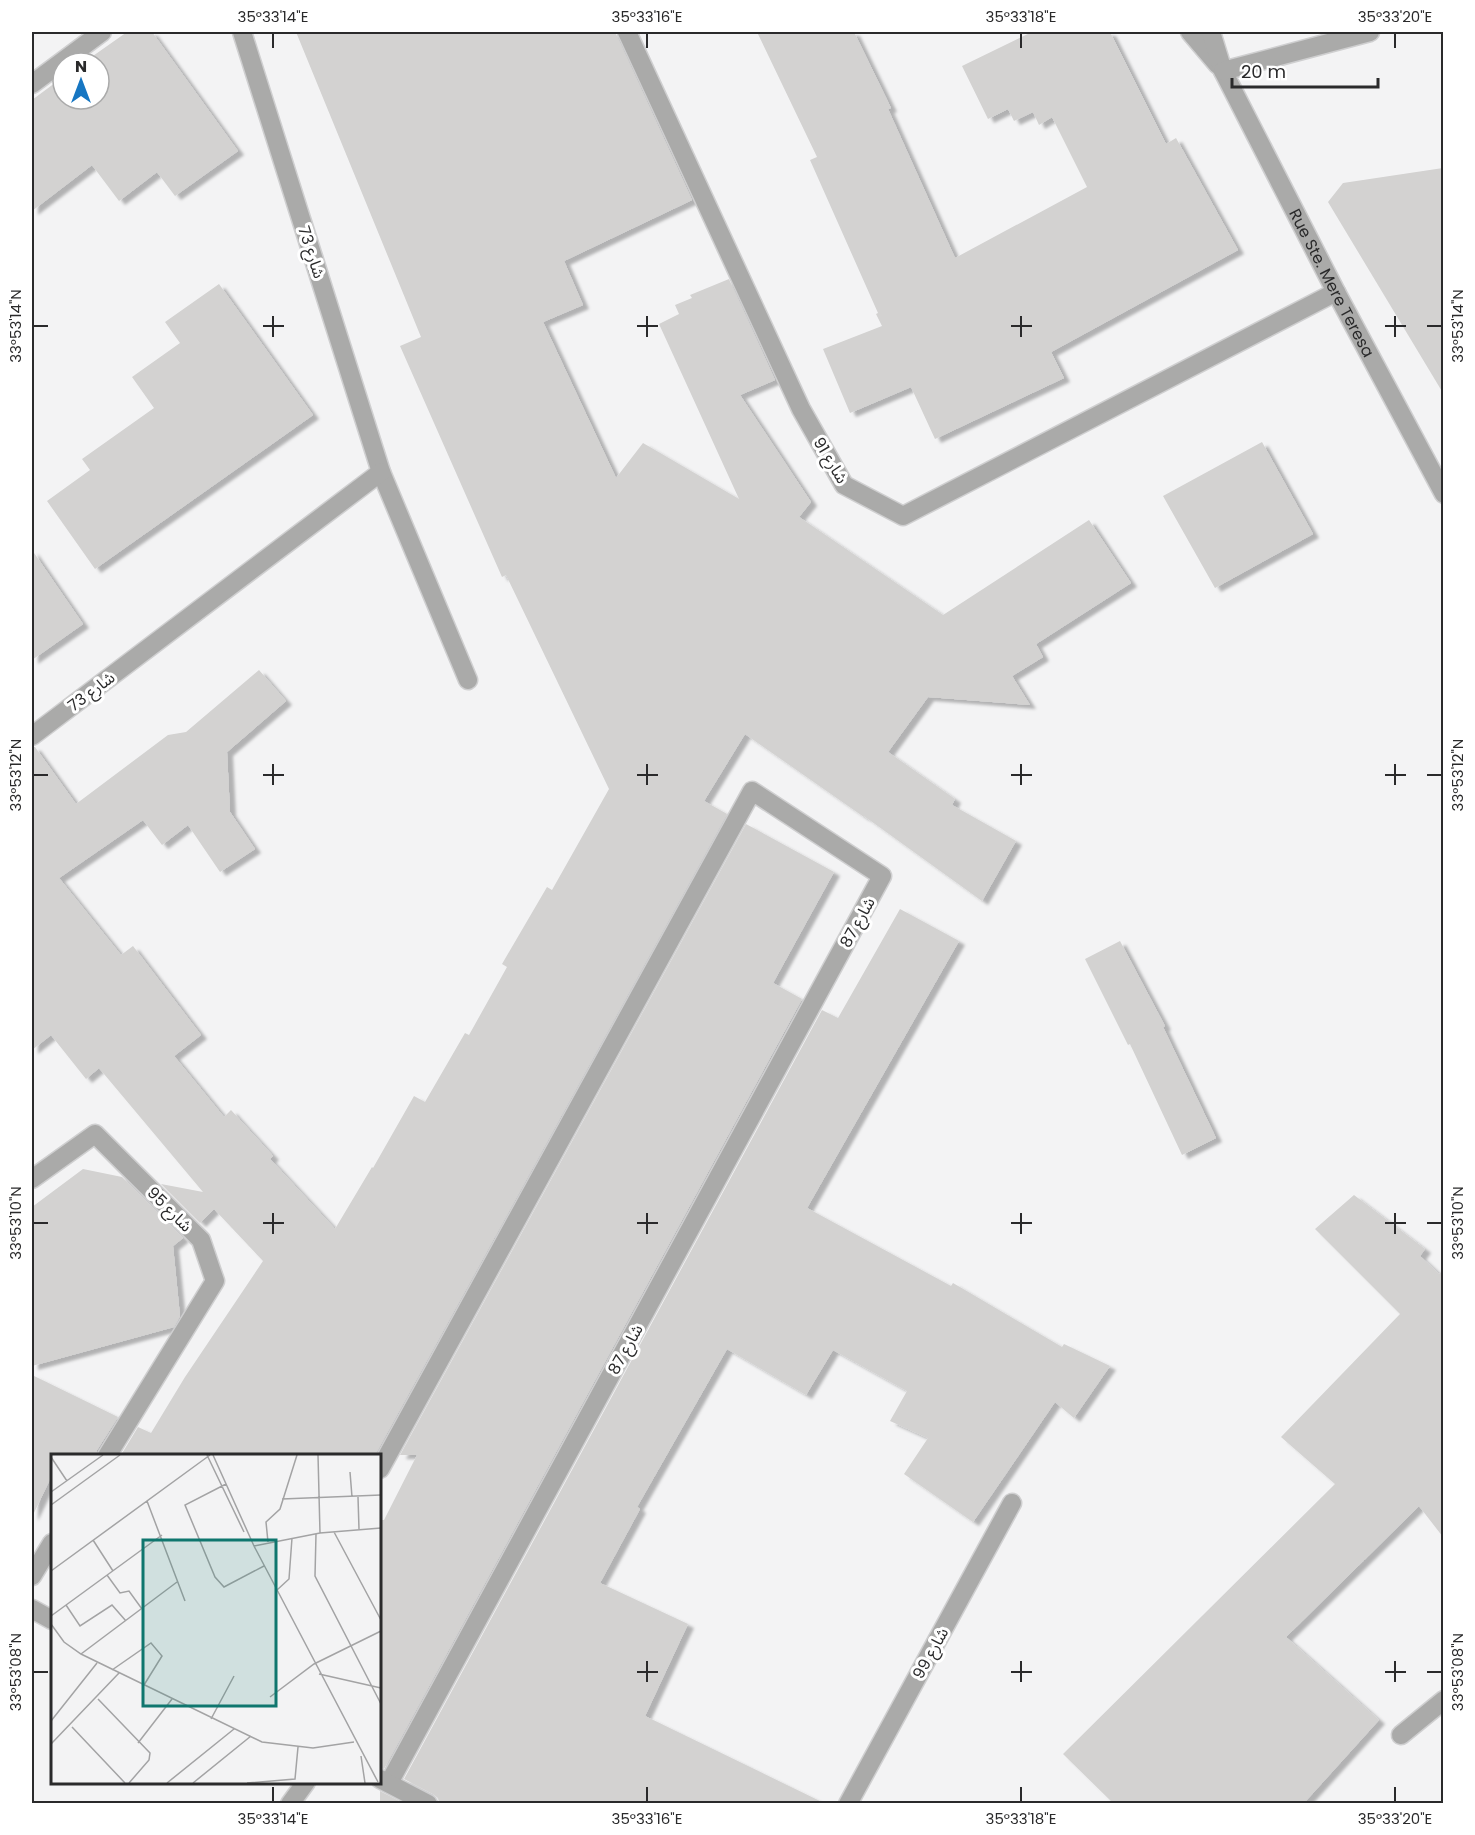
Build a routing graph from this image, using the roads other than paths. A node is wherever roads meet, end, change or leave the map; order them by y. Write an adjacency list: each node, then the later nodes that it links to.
1 (102, 32): 8 (street)
2 (242, 32): 10 (street, شارع 73)
3 (627, 32): 9 (street, شارع 91)
4 (1190, 32): 7 (street, Rue Ste. Mere Teresa)
5 (1211, 32): 7 (street, Rue Ste. Mere Teresa)
6 (1370, 32): 7 (street)
7 (1223, 71): 9 (street, Rue Ste. Mere Teresa)
8 (32, 84)
9 (1336, 292): 11 (street, Rue Ste. Mere Teresa)
10 (381, 472): 12 (street, شارع 73); 13 (street, شارع 73)
11 (1443, 494)
12 (468, 680)
13 (32, 736)
14 (32, 1179): 15 (street, شارع 95)
15 (108, 1454)
16 (381, 1467): 24 (street, شارع 87)
17 (1012, 1503): 28 (street, شارع 99)
18 (51, 1545): 19 (street)
19 (32, 1576)
20 (32, 1609): 21 (street)
21 (51, 1619)
22 (1443, 1700): 23 (street)
23 (1401, 1735)
24 (384, 1781): 27 (street)
25 (304, 1784): 26 (street)
26 (290, 1803)
27 (428, 1803)
28 (848, 1803)

